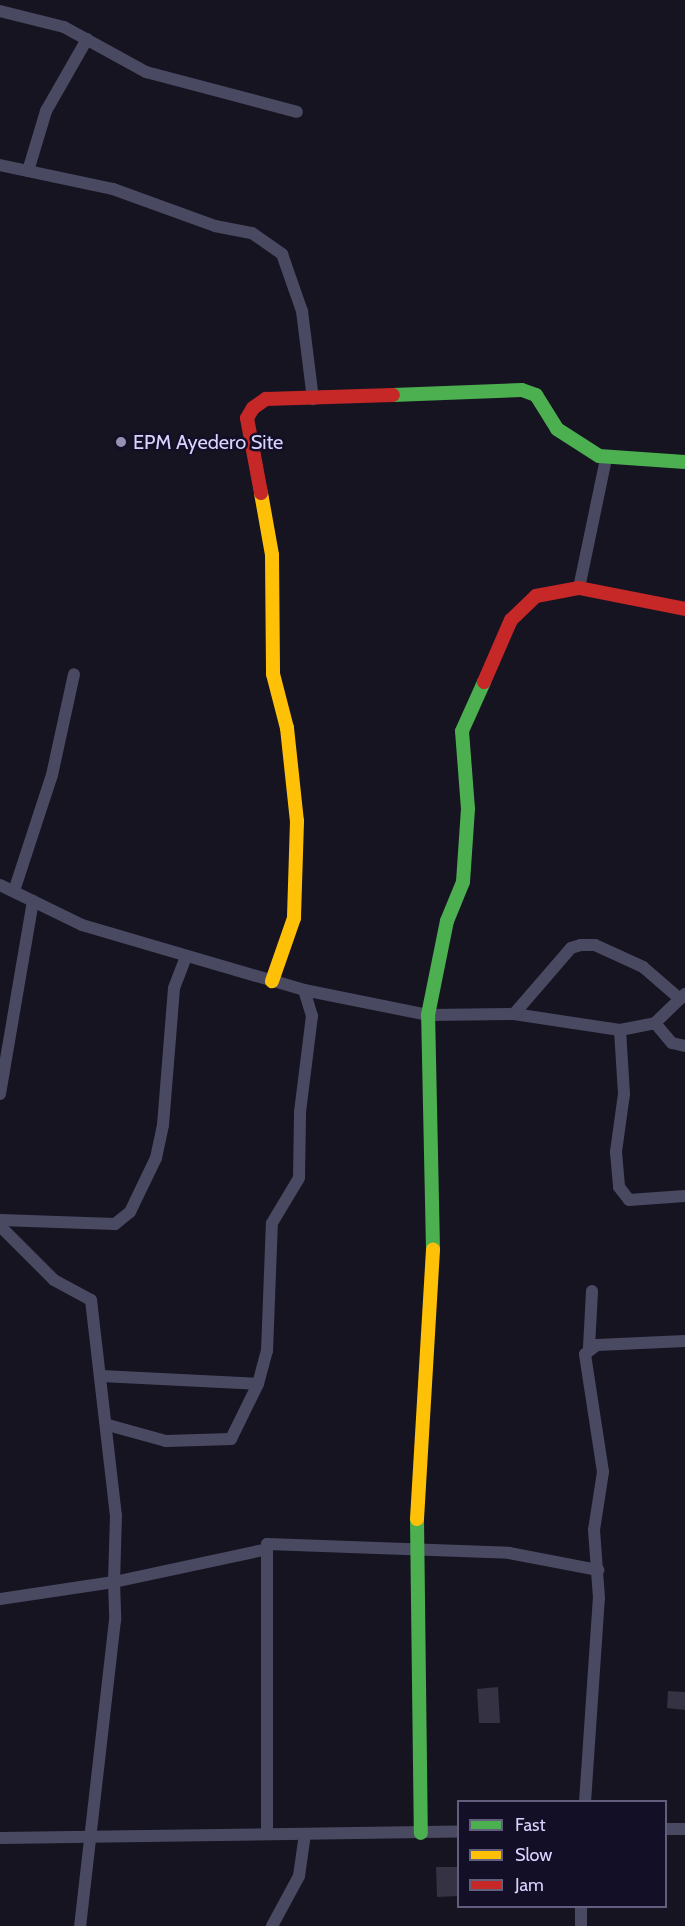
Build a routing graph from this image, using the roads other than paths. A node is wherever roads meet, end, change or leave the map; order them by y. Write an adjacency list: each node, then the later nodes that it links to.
1 (0, 11): 2 (street)
2 (87, 39): 3 (street); 5 (street)
3 (297, 112)
4 (0, 165): 5 (street)
5 (28, 171): 6 (street)
6 (313, 399): 7 (street); 16 (street)
7 (606, 459): 8 (street); 9 (street)
8 (685, 462)
9 (579, 588): 10 (street); 20 (street)
10 (685, 609)
11 (74, 674): 13 (street)
12 (0, 885): 13 (street)
13 (14, 891): 14 (street)
14 (33, 901): 15 (street); 24 (street)
15 (186, 956): 16 (street); 26 (street)
16 (272, 981): 17 (street)
17 (304, 990): 20 (street); 32 (street)
18 (682, 996): 19 (street); 21 (street)
19 (514, 1014): 20 (street); 22 (street)
20 (428, 1015): 35 (street)
21 (655, 1023): 22 (street); 23 (street)
22 (620, 1030): 25 (street)
23 (685, 1046)
24 (0, 1094)
25 (685, 1196)
26 (0, 1220)
27 (0, 1226): 31 (street)
28 (592, 1291): 30 (street)
29 (685, 1341): 30 (street)
30 (589, 1347): 36 (street)
31 (101, 1377): 32 (street); 33 (street)
32 (257, 1386): 33 (street)
33 (108, 1425): 37 (street)
34 (263, 1550): 35 (street); 37 (street); 44 (street)
35 (415, 1551): 36 (street); 43 (street)
36 (598, 1570): 39 (street)
37 (114, 1582): 38 (street); 46 (street)
38 (0, 1599)
39 (585, 1800)
40 (667, 1829): 41 (street)
41 (685, 1829)
42 (457, 1832): 43 (street)
43 (421, 1833): 45 (street)
44 (267, 1834): 45 (street); 46 (street)
45 (305, 1834): 50 (street)
46 (88, 1835): 47 (street); 49 (street)
47 (0, 1838)
48 (581, 1908): 51 (street)
49 (80, 1926)
50 (272, 1926)
51 (580, 1926)

